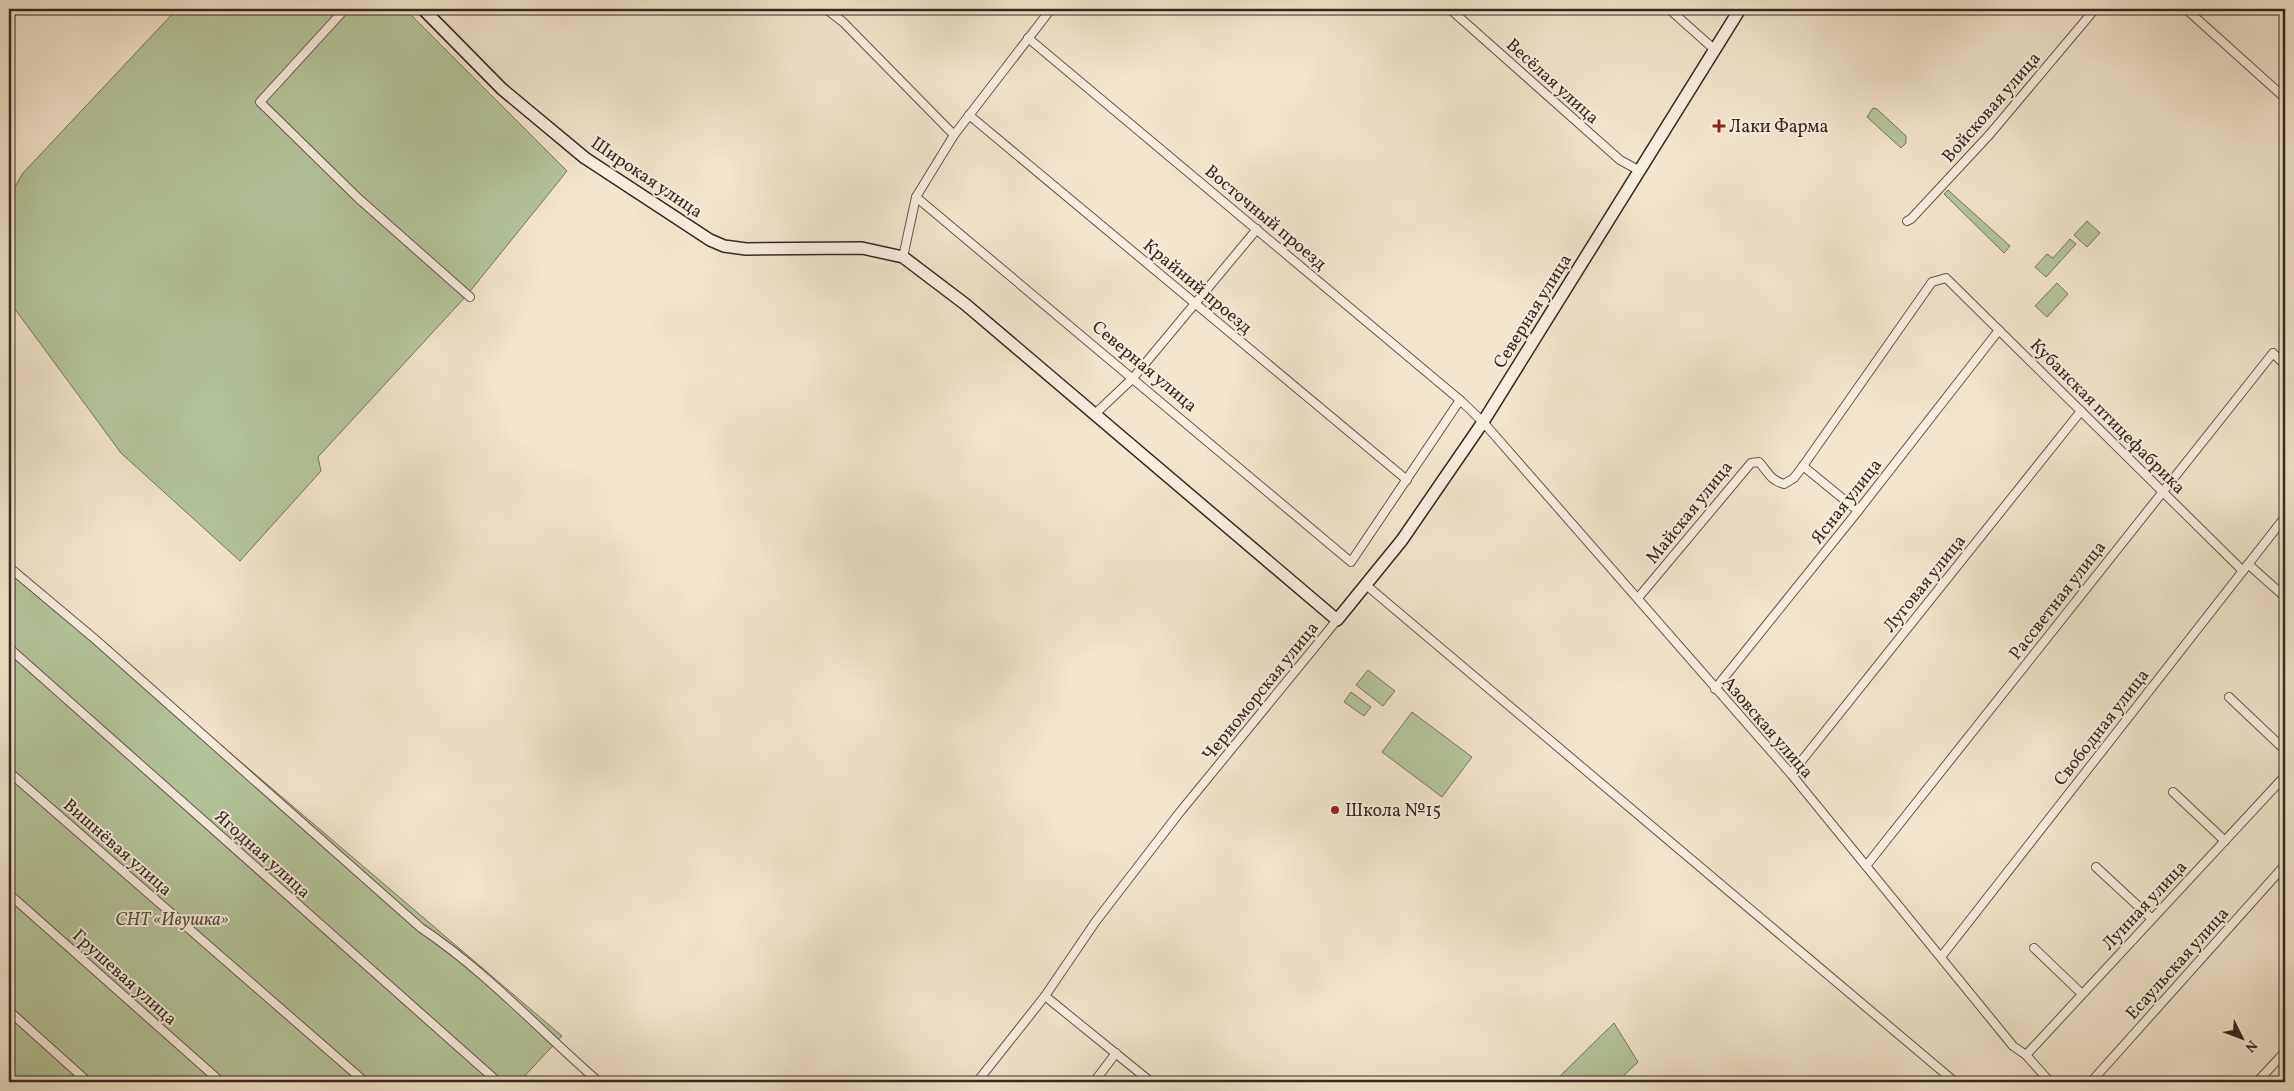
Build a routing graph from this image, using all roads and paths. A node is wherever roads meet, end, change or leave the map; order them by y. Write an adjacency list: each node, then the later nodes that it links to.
1 (345, 9): 20 (street)
2 (423, 9): 19 (street, Широкая улица)
3 (826, 9): 14 (street)
4 (1051, 9): 10 (street)
5 (1450, 9): 15 (street, Весёлая улица)
6 (1668, 9): 11 (street)
7 (1740, 9): 11 (street, Северная улица)
8 (2094, 9): 17 (street, Войсковая улица)
9 (2186, 9): 12 (street)
10 (1028, 38): 13 (street); 18 (street, Восточный проезд)
11 (1714, 50): 15 (street, Северная улица)
12 (2285, 98)
13 (969, 115): 14 (street); 21 (street, Крайний проезд)
14 (954, 135): 16 (street)
15 (1640, 171): 28 (street, Северная улица)
16 (916, 197): 19 (street); 24 (street, Северная улица)
17 (1907, 221)
18 (1257, 229): 21 (street); 25 (street, Восточный проезд)
19 (903, 257): 27 (street)
20 (470, 297)
21 (1196, 304): 24 (street); 30 (street, Крайний проезд)
22 (1999, 330): 26 (street, Кубанская птицефабрика); 29 (street, Кубанская птицефабрика); 32 (street, Ясная улица)
23 (2285, 364): 31 (street, Рассветная улица)
24 (1133, 378): 27 (street); 30 (street, Северная улица)
25 (1460, 400): 28 (street, Восточный проезд); 30 (street)
26 (2081, 411): 31 (street, Кубанская птицефабрика); 46 (street, Луговая улица)
27 (1095, 414): 40 (street)
28 (1483, 422): 37 (street, Северная улица); 39 (street, Азовская улица)
29 (1803, 466): 32 (street); 39 (street, Майская улица)
30 (1407, 480)
31 (2162, 491): 36 (street, Кубанская птицефабрика); 51 (street, Рассветная улица)
32 (1858, 511): 42 (street, Ясная улица)
33 (2285, 517): 34 (street, Свободная улица)
34 (2248, 564): 36 (street, Свободная улица); 38 (street)
35 (9, 567): 67 (street)
36 (2242, 571): 56 (street, Свободная улица)
37 (1366, 585): 40 (street, Северная улица); 71 (street)
38 (2285, 597)
39 (1638, 598): 42 (street, Азовская улица)
40 (1337, 620): 58 (street, Черноморская улица)
41 (9, 648): 66 (street, Ягодная улица)
42 (1715, 689): 46 (street, Азовская улица)
43 (2229, 697): 44 (street)
44 (2285, 750)
45 (9, 772): 65 (street, Вишнёвая улица)
46 (1791, 774): 51 (street, Азовская улица)
47 (2285, 776): 49 (street, Лунная улица)
48 (2172, 792): 49 (street)
49 (2225, 841): 54 (street, Лунная улица)
50 (2285, 865): 73 (street, Есаульская улица)
51 (1866, 866): 56 (street, Азовская улица)
52 (2096, 866): 54 (street)
53 (9, 894): 64 (street, Грушевая улица)
54 (2152, 919): 57 (street, Лунная улица)
55 (2034, 948): 57 (street)
56 (1941, 957): 62 (street, Азовская улица)
57 (2082, 994): 62 (street, Лунная улица)
58 (1045, 996): 61 (street); 68 (street, Черноморская улица)
59 (9, 1011): 63 (street)
60 (2285, 1052): 74 (street)
61 (1116, 1053): 69 (street); 70 (street)
62 (2026, 1055): 72 (street, Азовская улица)
63 (88, 1082)
64 (221, 1082)
65 (365, 1082)
66 (498, 1082)
67 (599, 1082)
68 (976, 1082)
69 (1094, 1082)
70 (1151, 1082)
71 (1955, 1082)
72 (2050, 1082)
73 (2090, 1082)
74 (2257, 1082)

